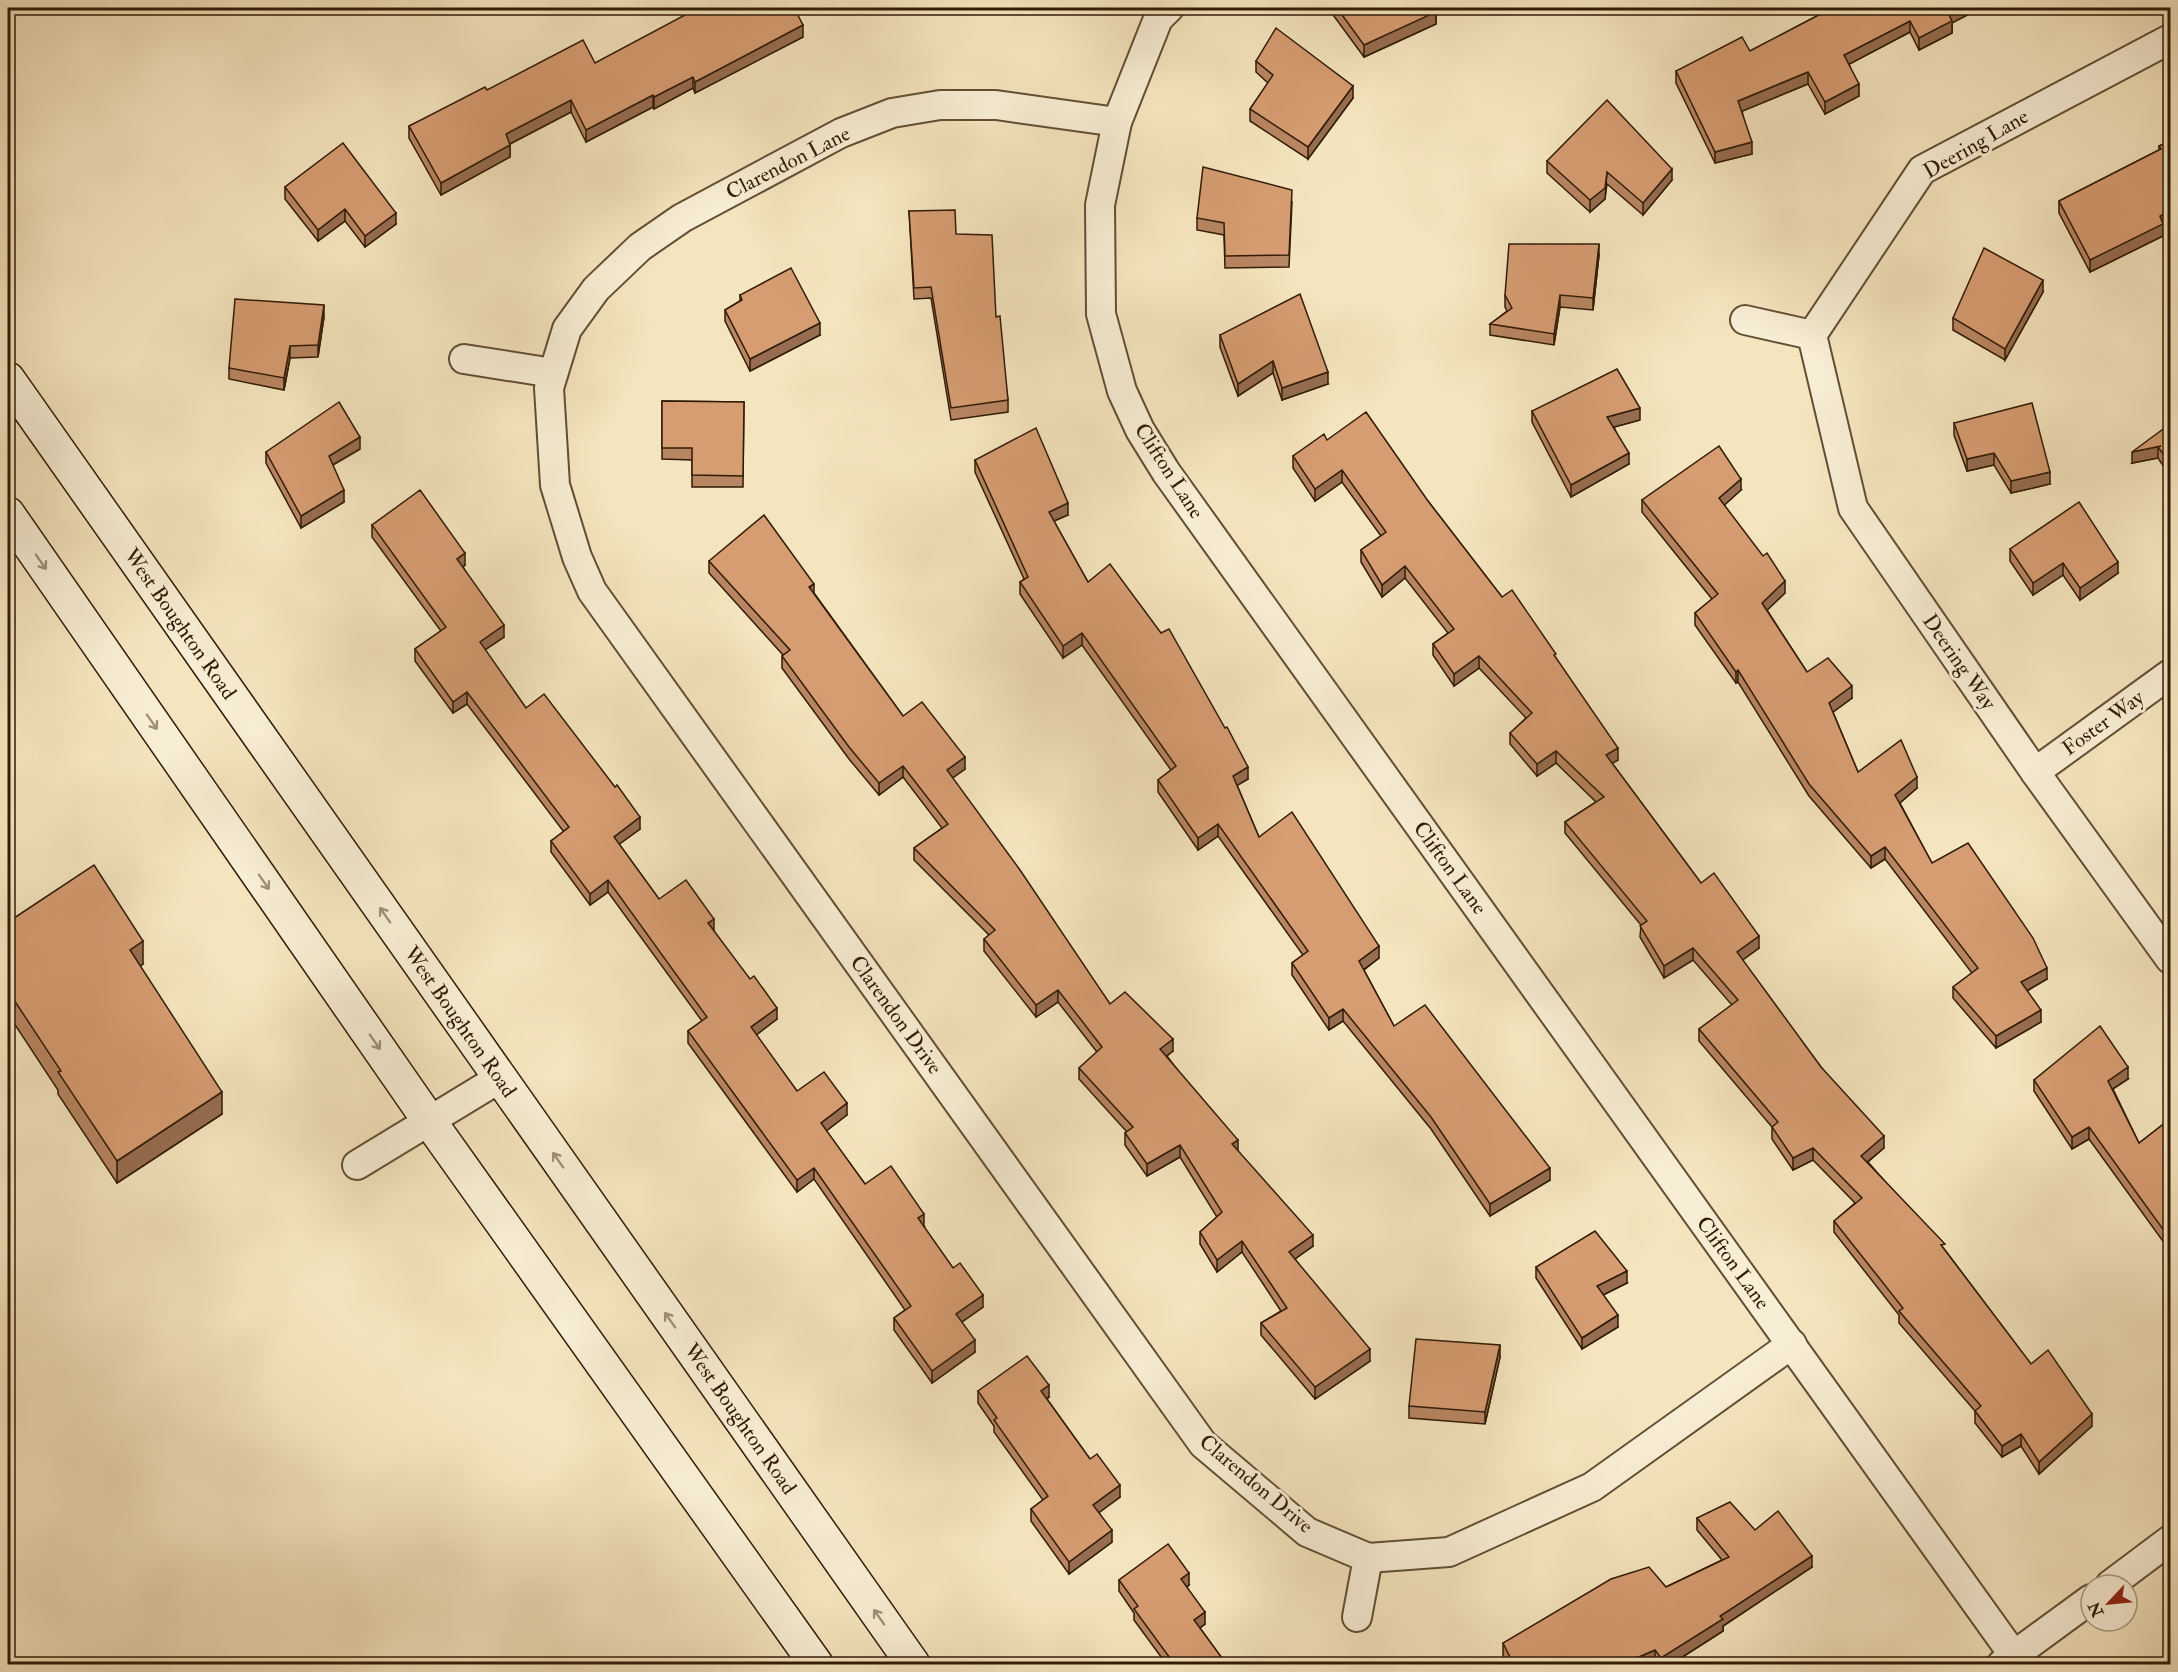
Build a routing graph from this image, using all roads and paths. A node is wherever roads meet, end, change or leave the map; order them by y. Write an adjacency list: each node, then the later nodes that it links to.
1 (1169, 8): 3 (street, Clifton Lane)
2 (2170, 39): 5 (street, Deering Lane)
3 (1117, 122): 8 (street, Clarendon Lane); 16 (street, Clifton Lane)
4 (1745, 320): 5 (street)
5 (1812, 335): 11 (street, Deering Way)
6 (464, 359): 8 (street)
7 (8, 379): 13 (main road, West Boughton Road, one-way to 7)
8 (551, 381): 18 (street, Clarendon Drive)
9 (8, 514): 14 (main road, one-way to 14)
10 (2170, 674): 11 (street, Foster Way)
11 (2035, 772): 12 (street, Deering Way)
12 (2170, 959)
13 (500, 1078): 14 (street); 24 (main road, West Boughton Road, one-way to 13)
14 (430, 1122): 15 (street); 23 (main road)
15 (357, 1165)
16 (1792, 1344): 18 (street, Clarendon Drive); 22 (street, Clifton Lane)
17 (2170, 1540): 19 (street)
18 (1368, 1558): 21 (street)
19 (2126, 1573)
20 (2079, 1609): 22 (street)
21 (1357, 1617)
22 (2012, 1662)
23 (816, 1665)
24 (913, 1665)

